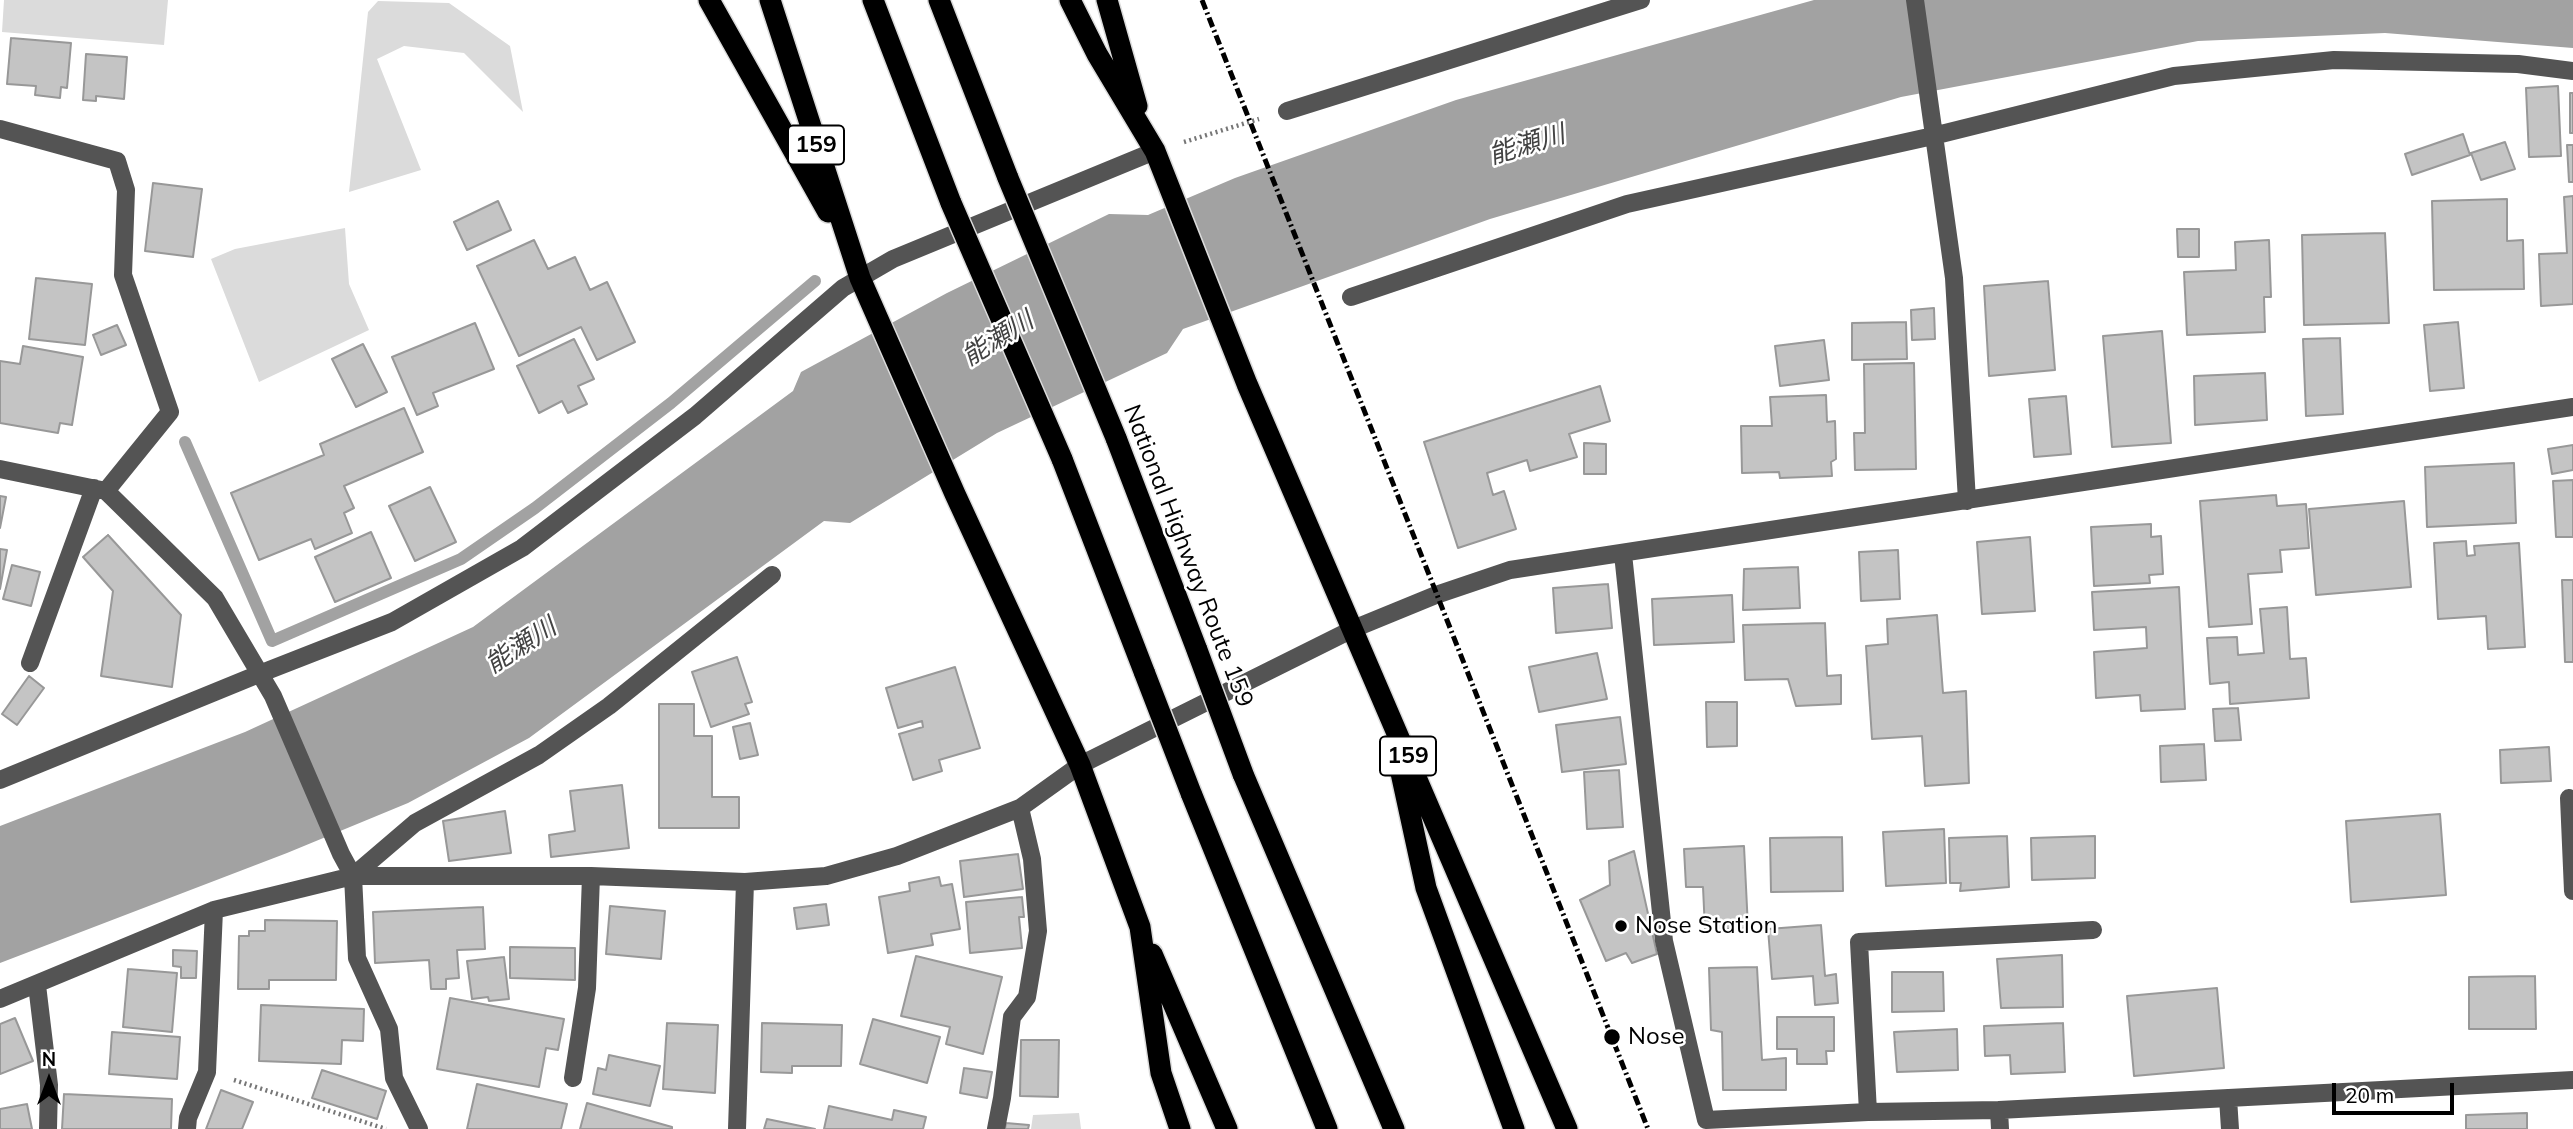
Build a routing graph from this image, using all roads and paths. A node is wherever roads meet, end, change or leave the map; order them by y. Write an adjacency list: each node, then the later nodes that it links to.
1 (709, 0): 15 (highway, 159)
2 (770, 0): 15 (highway, 159)
3 (873, 0): 56 (highway, bridge)
4 (939, 0): 57 (highway, National Highway Route 159, bridge)
5 (1070, 0): 12 (highway, 159)
6 (1107, 0): 12 (highway, 159)
7 (1641, 0): 10 (street)
8 (1915, 0): 13 (street)
9 (2573, 71): 13 (street)
10 (1287, 111): 14 (path)
11 (0, 129): 20 (street)
12 (1143, 129): 14 (highway, 159)
13 (1932, 131): 17 (street); 21 (street)
14 (1155, 151): 16 (street); 24 (highway, 159)
15 (850, 250): 16 (highway, 159)
16 (863, 283): 26 (street); 28 (highway, 159)
17 (1351, 297)
18 (2573, 407): 21 (street)
19 (0, 469): 20 (street)
20 (100, 489): 25 (street); 26 (street)
21 (1967, 501): 22 (street)
22 (1623, 554): 24 (street); 47 (street)
23 (772, 575): 32 (street)
24 (1353, 629): 27 (highway, 159); 28 (street)
25 (30, 663)
26 (259, 674): 29 (street); 32 (street)
27 (1387, 709): 58 (highway, 159); 59 (highway, 159)
28 (1080, 765): 31 (street); 37 (highway, 159)
29 (0, 780)
30 (2569, 798): 35 (street)
31 (1020, 808): 34 (street); 53 (street)
32 (353, 876): 33 (street); 36 (street); 51 (street)
33 (591, 876): 34 (street); 42 (street)
34 (745, 882): 52 (street)
35 (2573, 891)
36 (214, 910): 39 (street); 41 (street)
37 (1140, 927): 54 (highway, 159); 55 (highway, 159)
38 (2093, 930): 46 (street)
39 (37, 985): 40 (street); 48 (street)
40 (0, 999)
41 (207, 1072): 49 (street); 50 (path)
42 (573, 1078)
43 (2573, 1080): 44 (street)
44 (2228, 1098): 45 (street); 61 (street)
45 (1999, 1110): 46 (street); 60 (street)
46 (1868, 1112): 47 (street)
47 (1708, 1124)
48 (48, 1129)
49 (187, 1129)
50 (386, 1129)
51 (419, 1129)
52 (737, 1129)
53 (996, 1129)
54 (1180, 1129)
55 (1227, 1129)
56 (1327, 1129)
57 (1394, 1129)
58 (1514, 1129)
59 (1567, 1129)
60 (2000, 1129)
61 (2230, 1129)

